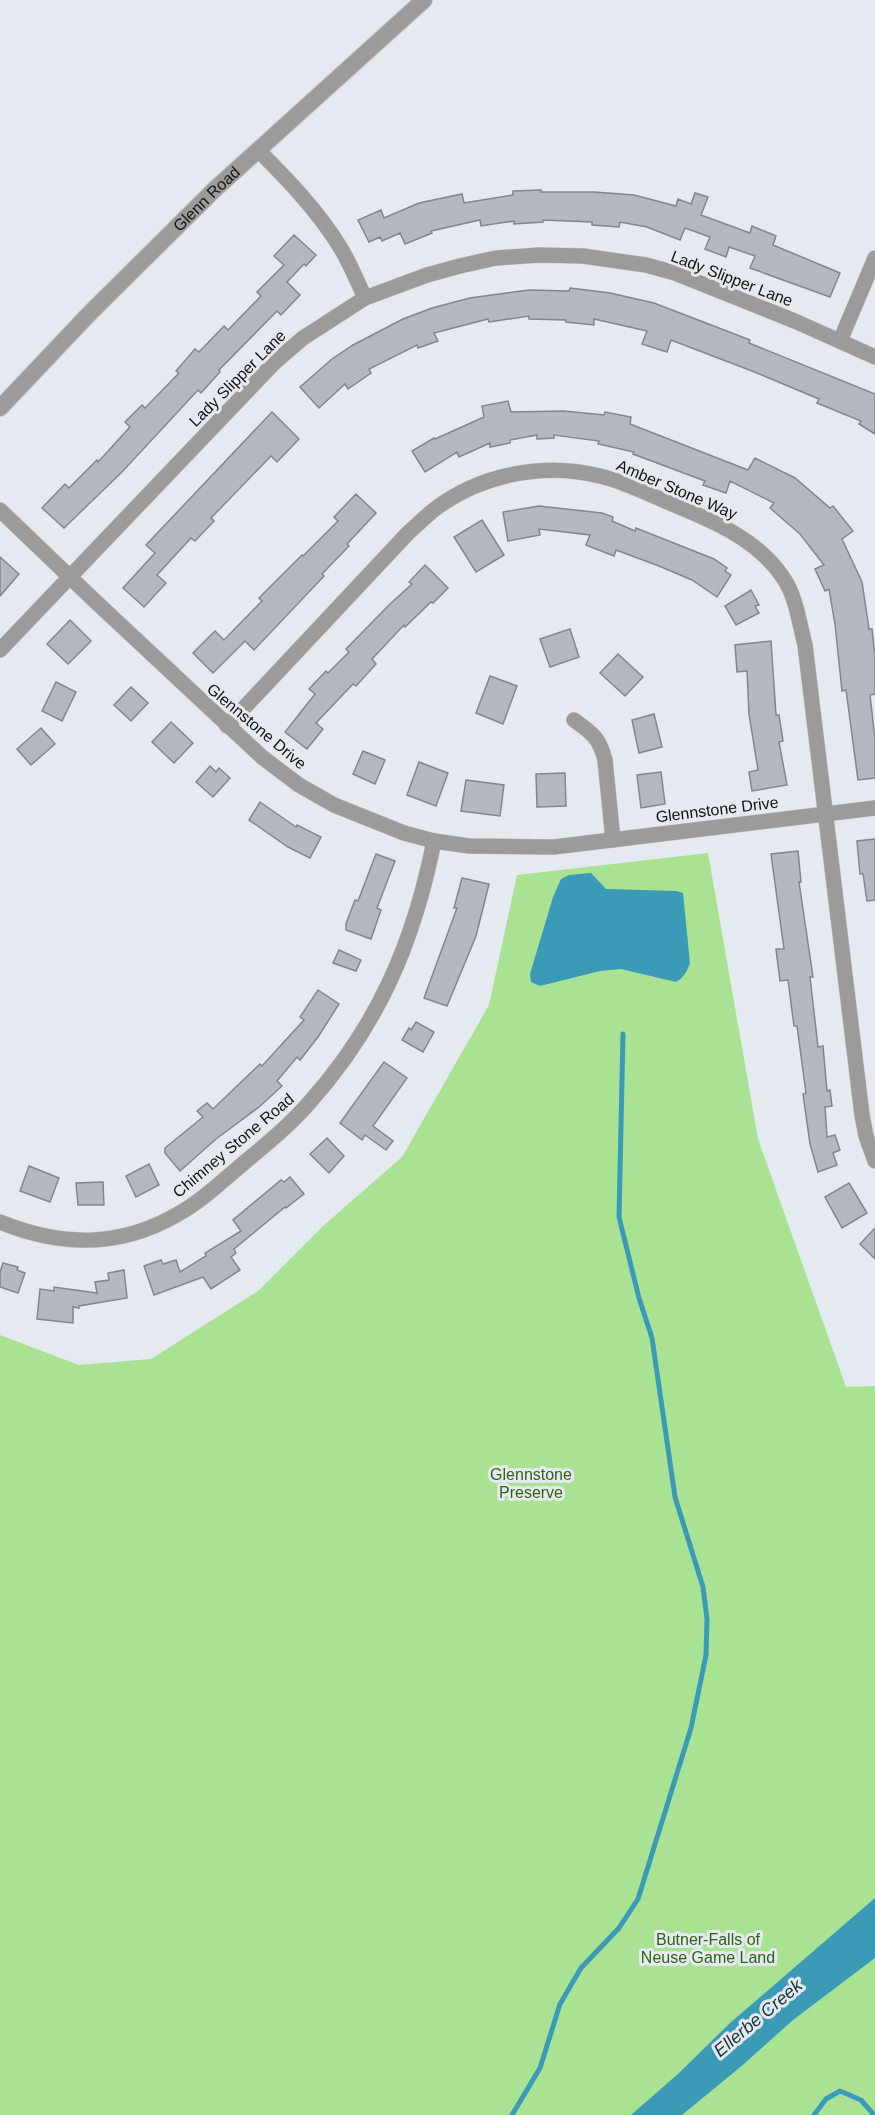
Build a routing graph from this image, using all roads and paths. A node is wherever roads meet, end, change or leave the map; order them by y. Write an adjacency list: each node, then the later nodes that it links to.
1 (424, 0): 2 (street, Glenn Road)
2 (258, 150): 4 (street); 7 (street, Glenn Road)
3 (875, 258): 5 (street)
4 (365, 298): 5 (street, Lady Slipper Lane); 9 (street, Lady Slipper Lane)
5 (840, 341): 6 (street, Lady Slipper Lane)
6 (875, 357)
7 (0, 408)
8 (0, 510): 9 (street, Glennstone Drive)
9 (70, 577): 10 (street, Lady Slipper Lane); 12 (street, Glennstone Drive)
10 (0, 650)
11 (574, 720): 15 (street)
12 (227, 726): 14 (street, Amber Stone Way); 16 (street, Glennstone Drive)
13 (875, 808): 14 (street, Glennstone Drive)
14 (825, 814): 15 (street, Glennstone Drive); 17 (street, Amber Stone Way)
15 (613, 840): 16 (street, Glennstone Drive)
16 (434, 841): 18 (street, Chimney Stone Road)
17 (875, 1161)
18 (0, 1222)

